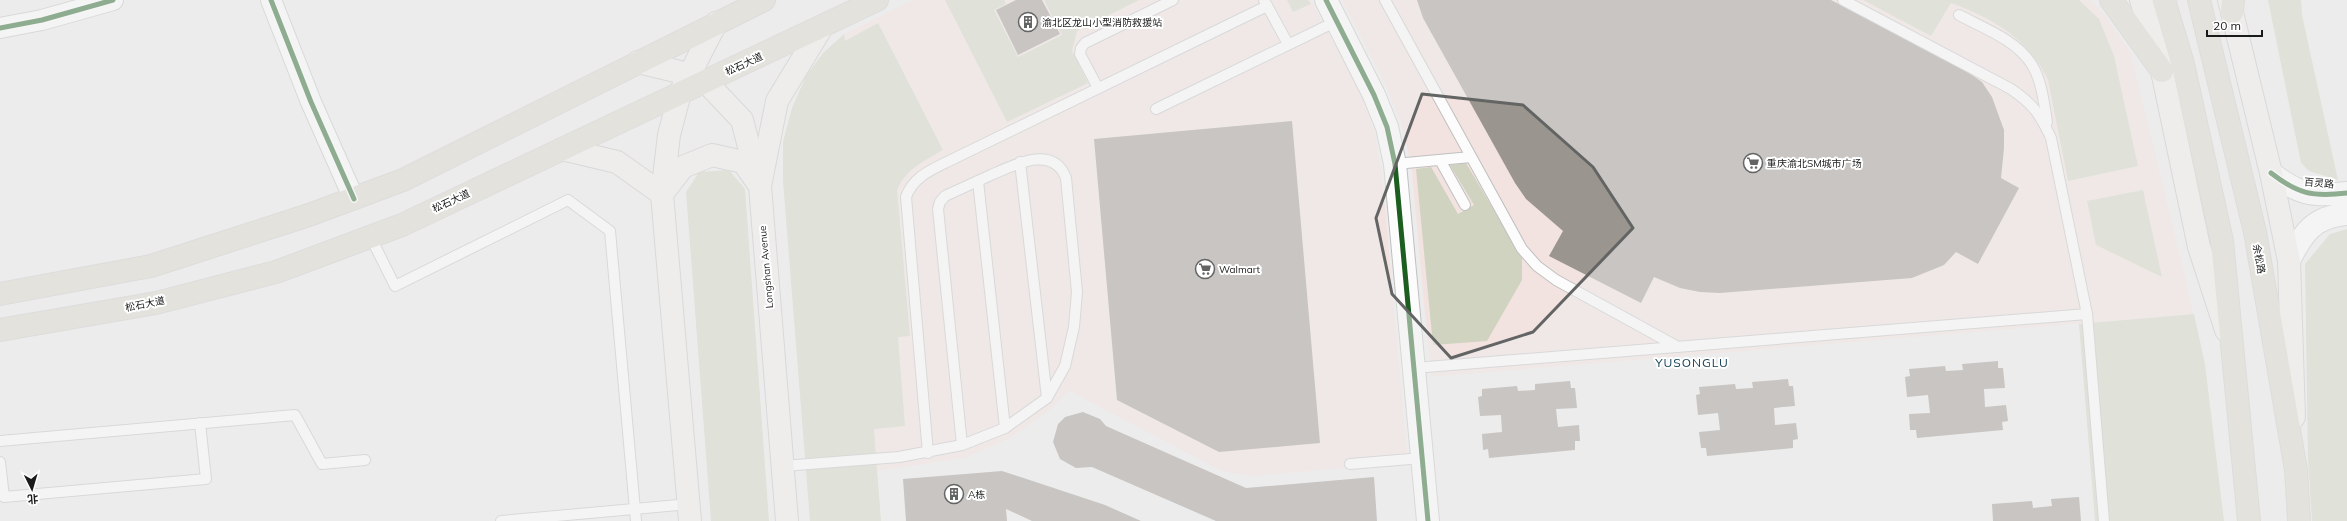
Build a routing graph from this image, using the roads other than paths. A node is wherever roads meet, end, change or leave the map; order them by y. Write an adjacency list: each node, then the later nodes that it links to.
1 (113, 0): 19 (street)
2 (271, 0): 37 (street)
3 (764, 0): 17 (highway)
4 (877, 0): 18 (highway, 松石大道)
5 (1173, 0): 24 (lane)
6 (1326, 0): 16 (street)
7 (1385, 0): 28 (lane)
8 (1843, 0): 26 (lane)
9 (2111, 0): 22 (highway)
10 (2141, 0): 22 (main road)
11 (2164, 0): 46 (highway)
12 (2200, 0): 59 (highway, 余松路)
13 (1266, 3): 20 (lane); 24 (lane)
14 (2231, 4): 32 (main road)
15 (1958, 15): 26 (lane)
16 (1337, 21): 20 (lane); 31 (street)
17 (716, 23): 21 (highway); 23 (main road)
18 (822, 27): 23 (highway, 松石大道); 34 (main road, Longshan Avenue)
19 (0, 28)
20 (1288, 44): 25 (lane)
21 (638, 62): 23 (main road); 37 (highway)
22 (2162, 71): 46 (main road)
23 (691, 83): 27 (highway, 松石大道); 34 (main road); 36 (main road)
24 (1098, 88): 53 (lane)
25 (1156, 109)
26 (2051, 138): 43 (lane)
27 (562, 149): 36 (main road); 40 (highway, 松石大道)
28 (1471, 157): 29 (lane); 45 (lane)
29 (1440, 160): 31 (lane); 38 (lane)
30 (1020, 162): 33 (lane); 48 (lane); 48 (lane)
31 (1395, 164): 47 (street)
32 (2271, 173): 35 (street, 百灵路); 41 (main road)
33 (978, 181): 50 (lane); 52 (lane)
34 (760, 186): 36 (main road); 58 (main road, Longshan Avenue)
35 (2347, 193)
36 (662, 194): 61 (main road)
37 (354, 199): 42 (highway)
38 (1465, 205)
39 (2347, 214): 41 (street)
40 (370, 236): 44 (highway, 松石大道); 60 (lane)
41 (2289, 261): 59 (main road)
42 (0, 294)
43 (2087, 314): 45 (lane); 66 (lane)
44 (0, 330)
45 (1678, 347): 47 (lane)
46 (2235, 358): 67 (highway)
47 (1414, 368): 54 (street)
48 (1047, 398): 50 (lane)
49 (200, 423): 51 (lane); 55 (lane); 56 (lane)
50 (1005, 428): 52 (lane)
51 (0, 441)
52 (962, 445): 53 (lane)
53 (928, 453): 58 (lane)
54 (1422, 458): 57 (lane); 65 (street)
55 (365, 460)
56 (0, 462)
57 (1350, 464)
58 (783, 466): 64 (main road, Longshan Avenue)
59 (2296, 470): 68 (highway, 余松路)
60 (635, 509): 61 (lane); 62 (lane); 63 (lane)
61 (690, 512)
62 (501, 521)
63 (636, 521)
64 (787, 521)
65 (1428, 521)
66 (2104, 521)
67 (2249, 521)
68 (2299, 521)

